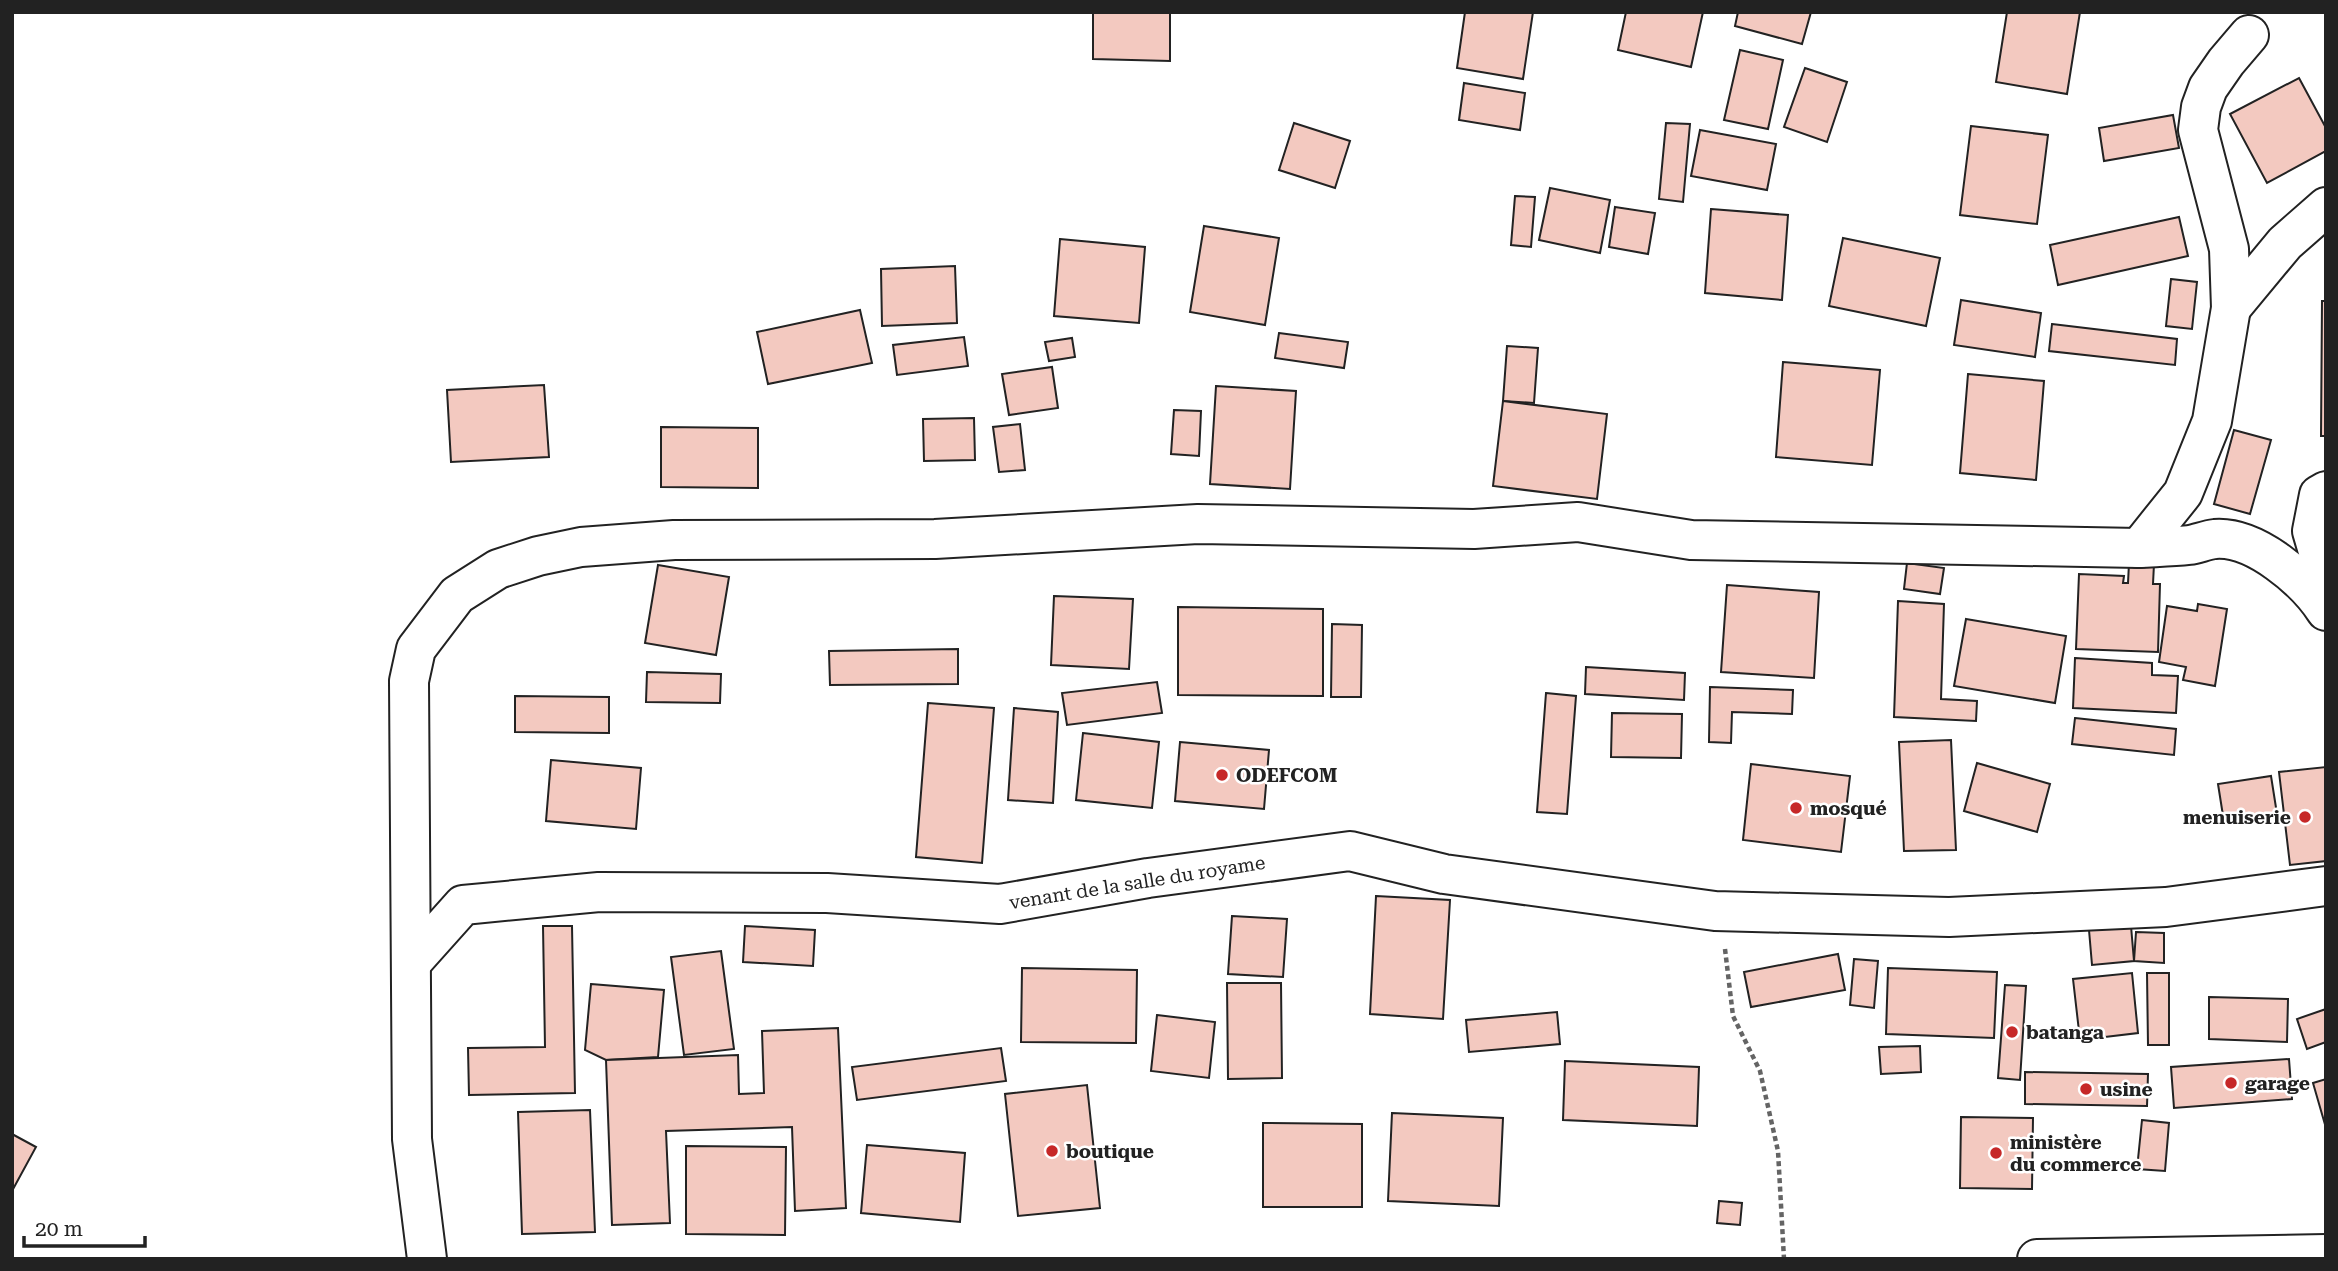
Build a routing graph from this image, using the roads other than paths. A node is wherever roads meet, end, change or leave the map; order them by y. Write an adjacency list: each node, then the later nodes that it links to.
1 (2249, 35): 3 (street)
2 (2326, 207): 3 (street)
3 (2231, 307): 5 (street)
4 (2326, 491): 6 (street)
5 (2139, 548): 7 (street); 9 (street)
6 (2326, 579)
7 (2326, 611)
8 (2326, 886): 9 (street, venant de la salle du royame)
9 (412, 962): 11 (street)
10 (2326, 1254): 12 (street)
11 (427, 1259)
12 (2037, 1259)

